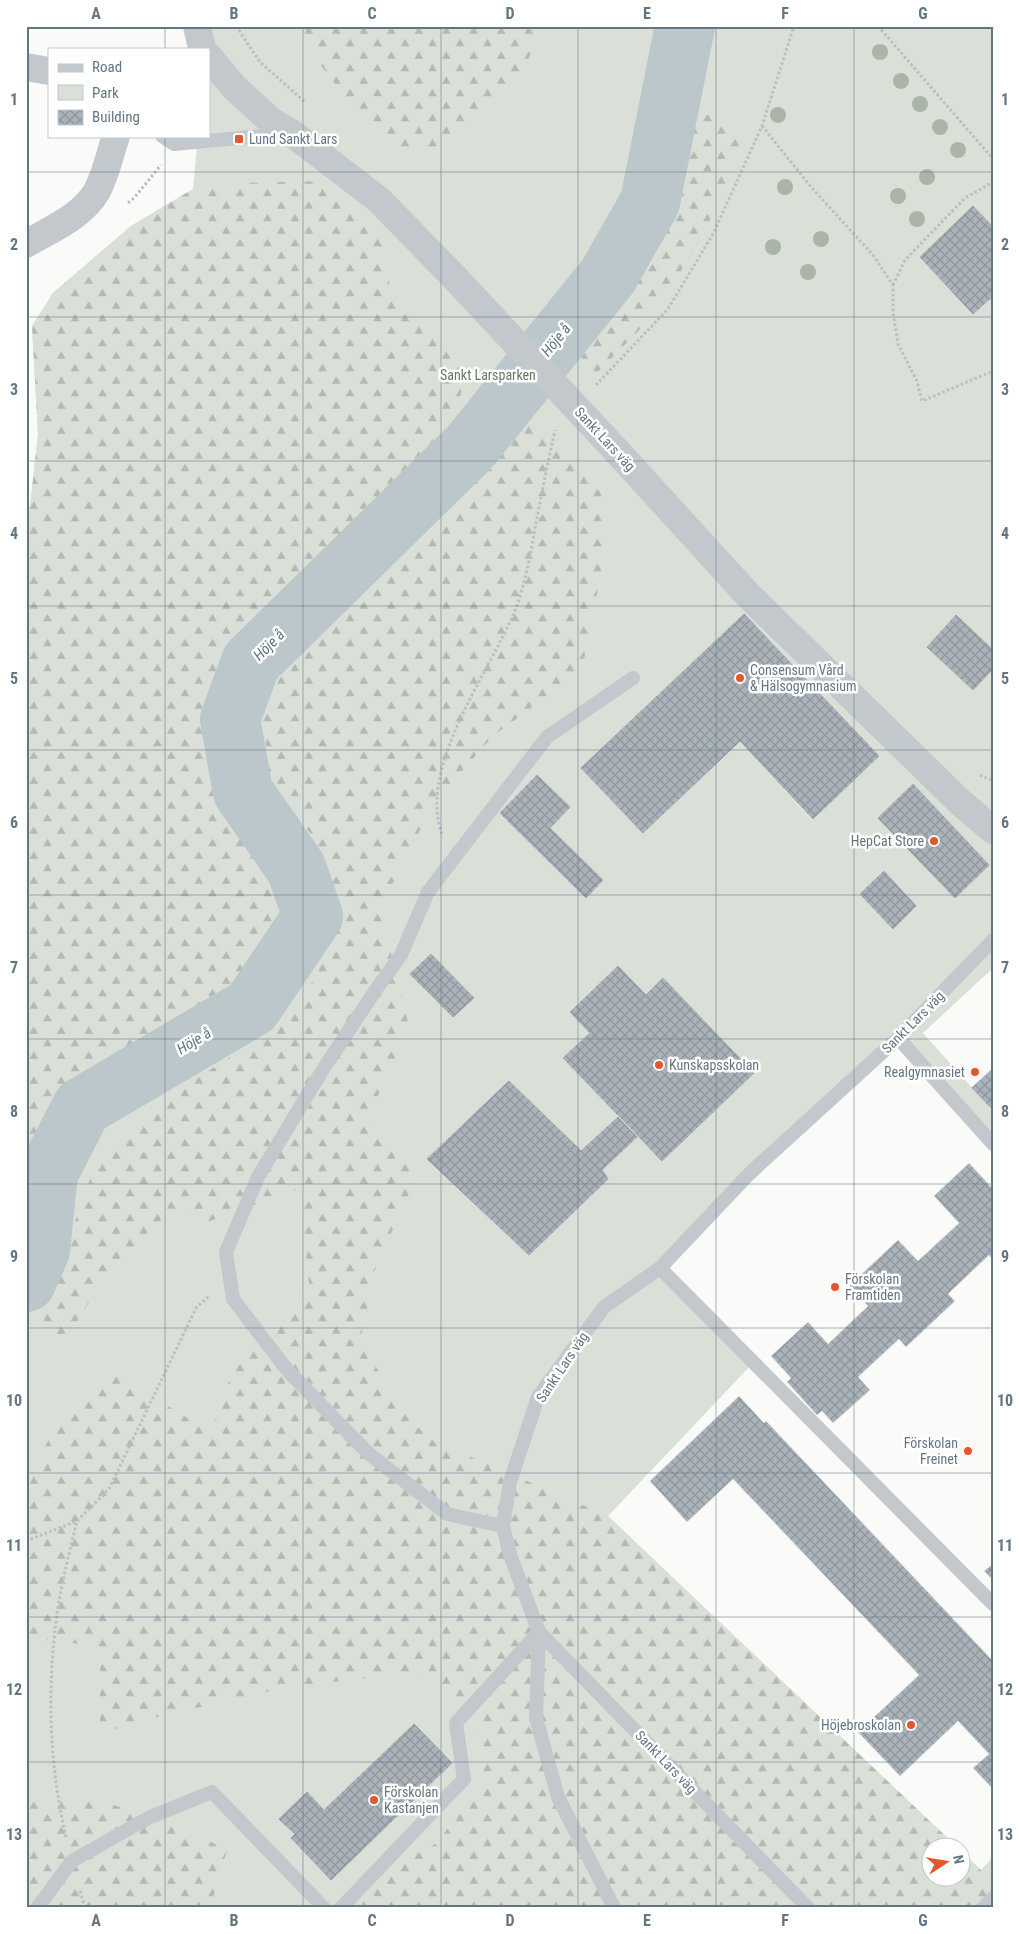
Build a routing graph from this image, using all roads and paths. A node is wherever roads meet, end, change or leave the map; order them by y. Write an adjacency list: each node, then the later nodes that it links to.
1 (197, 26): 4 (street)
2 (236, 26): 6 (path)
3 (878, 26): 13 (path)
4 (202, 48)
5 (210, 58): 10 (street, Sankt Lars väg)
6 (260, 62)
7 (26, 67): 8 (street)
8 (48, 71)
9 (762, 126): 16 (path)
10 (293, 134): 12 (lane); 19 (street, Sankt Lars väg, bridge)
11 (115, 138): 15 (street)
12 (165, 138)
13 (993, 159)
14 (993, 182): 16 (path)
15 (26, 244)
16 (893, 285): 17 (path)
17 (993, 371)
18 (633, 678): 24 (lane)
19 (993, 830)
20 (993, 940): 21 (lane, Sankt Lars väg)
21 (898, 1038): 22 (lane); 23 (lane, Sankt Lars väg)
22 (993, 1144)
23 (660, 1268): 26 (lane, Sankt Lars väg); 28 (lane)
24 (229, 1276): 25 (path); 26 (lane)
25 (76, 1521): 27 (path); 30 (path)
26 (503, 1526): 29 (lane, Sankt Lars väg)
27 (26, 1542)
28 (993, 1604)
29 (539, 1632): 35 (lane); 36 (lane); 37 (lane, Sankt Lars väg)
30 (72, 1861): 32 (lane); 33 (path); 34 (lane)
31 (993, 1898): 38 (lane)
32 (37, 1908)
33 (85, 1908)
34 (324, 1908)
35 (341, 1908)
36 (614, 1908)
37 (808, 1908)
38 (983, 1908)

